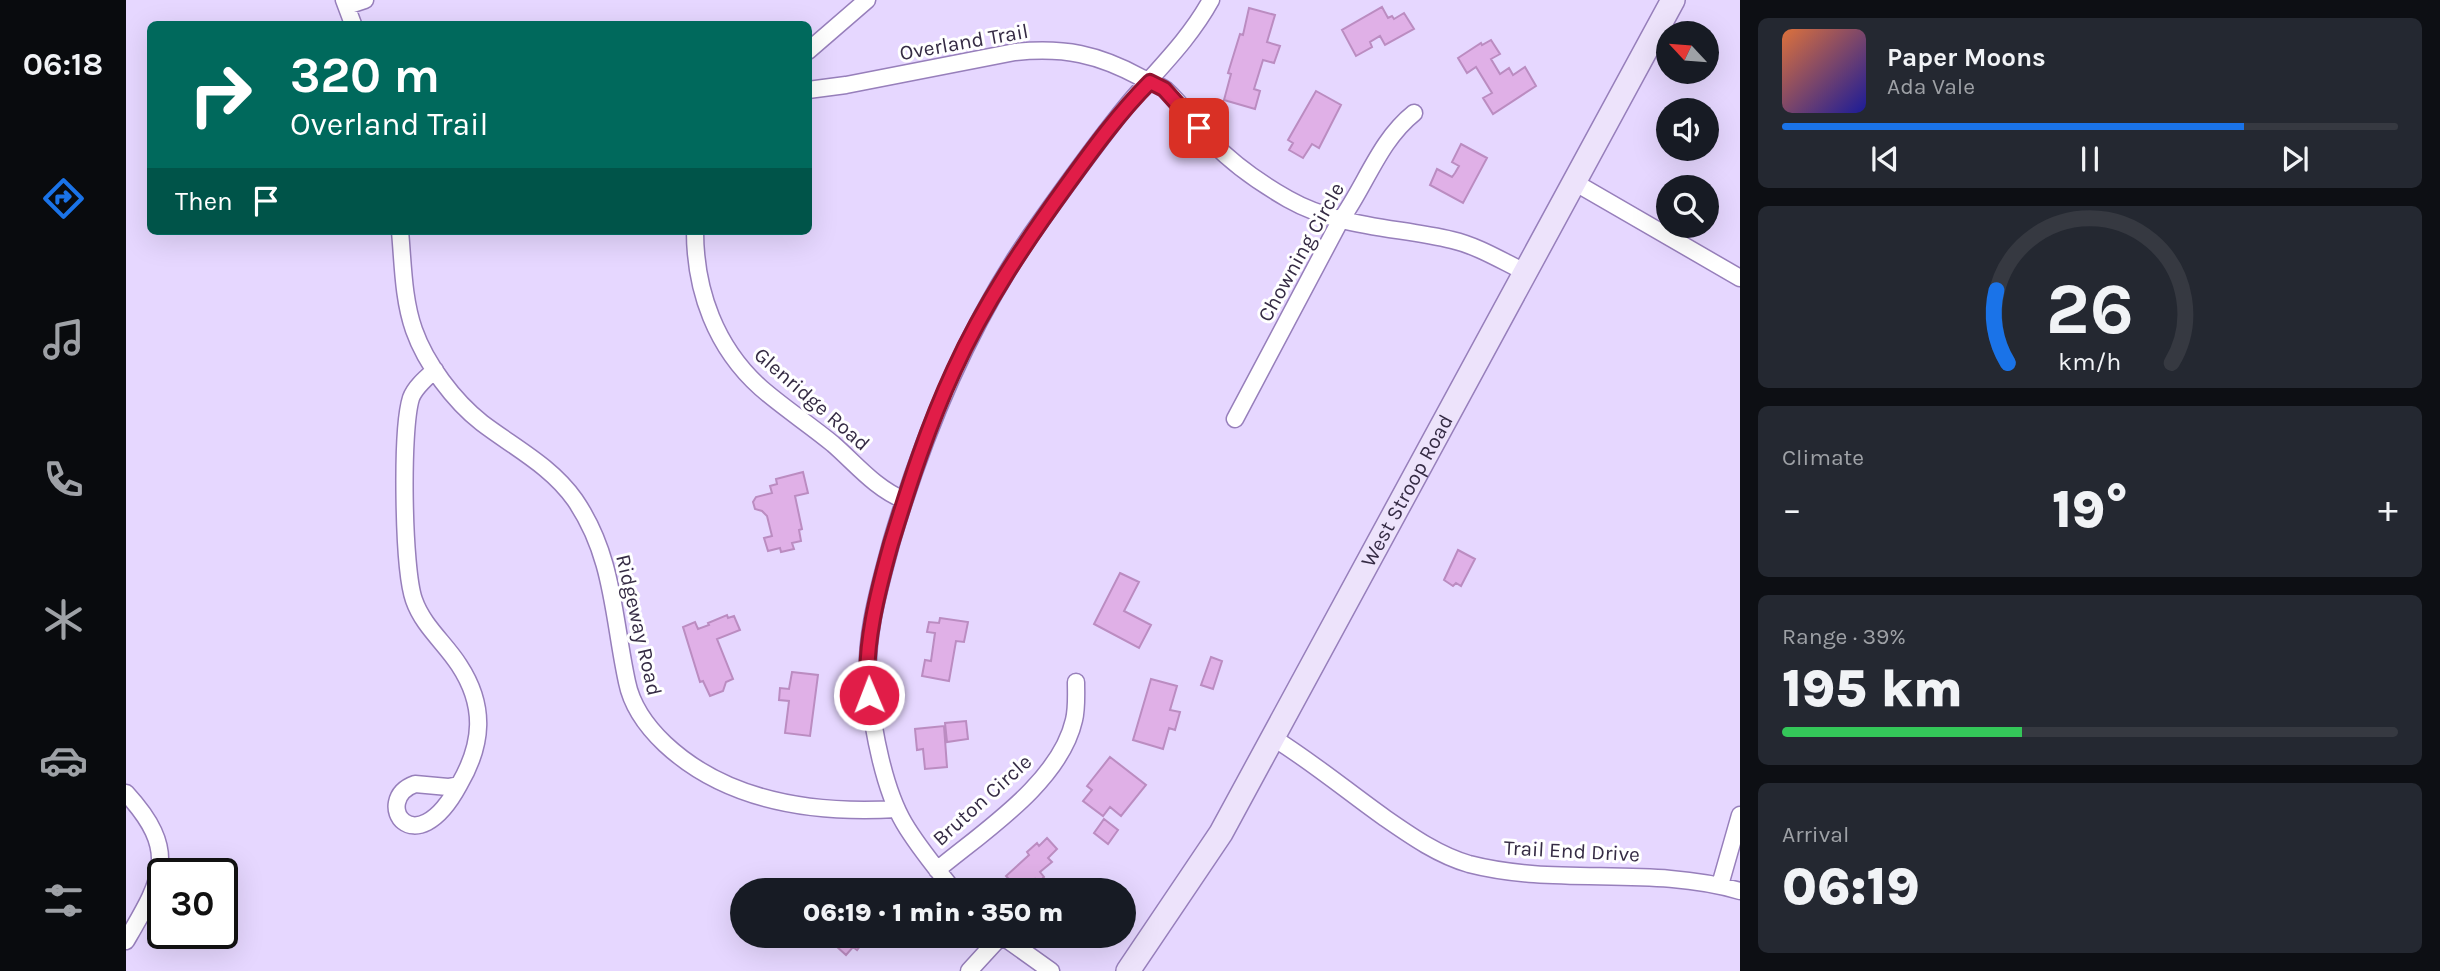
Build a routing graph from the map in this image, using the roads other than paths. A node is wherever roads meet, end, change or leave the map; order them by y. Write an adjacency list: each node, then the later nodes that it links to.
1 (365, 0): 5 (street)
2 (867, 0): 7 (street)
3 (1212, 0): 8 (street)
4 (1673, 0): 11 (main road, West Stroop Road)
5 (346, 3): 6 (street)
6 (352, 21)
7 (812, 48)
8 (1150, 82): 9 (street, Overland Trail); 12 (street, Overland Trail); 19 (street)
9 (812, 89)
10 (1415, 113): 12 (street, Chowning Circle)
11 (1574, 182): 15 (main road, West Stroop Road); 16 (street)
12 (1340, 221): 15 (street, Overland Trail); 18 (street, Chowning Circle)
13 (400, 235): 17 (street, Ridgeway Road)
14 (695, 235): 19 (street, Glenridge Road)
15 (1525, 272): 21 (main road, West Stroop Road)
16 (1740, 278)
17 (435, 370): 22 (street); 24 (street, Ridgeway Road)
18 (1235, 419)
19 (904, 500): 24 (street)
20 (1076, 682): 26 (street, Bruton Circle)
21 (1272, 737): 28 (street, Trail End Drive); 35 (main road, West Stroop Road)
22 (459, 785)
23 (126, 793): 30 (street)
24 (897, 809): 26 (street)
25 (1740, 815): 28 (street)
26 (937, 870): 27 (street)
27 (943, 878)
28 (1720, 885): 29 (street, Trail End Drive)
29 (1740, 891)
30 (126, 941)
31 (991, 948): 33 (street)
32 (1019, 948): 34 (street)
33 (970, 971)
34 (1051, 971)
35 (1128, 971)

